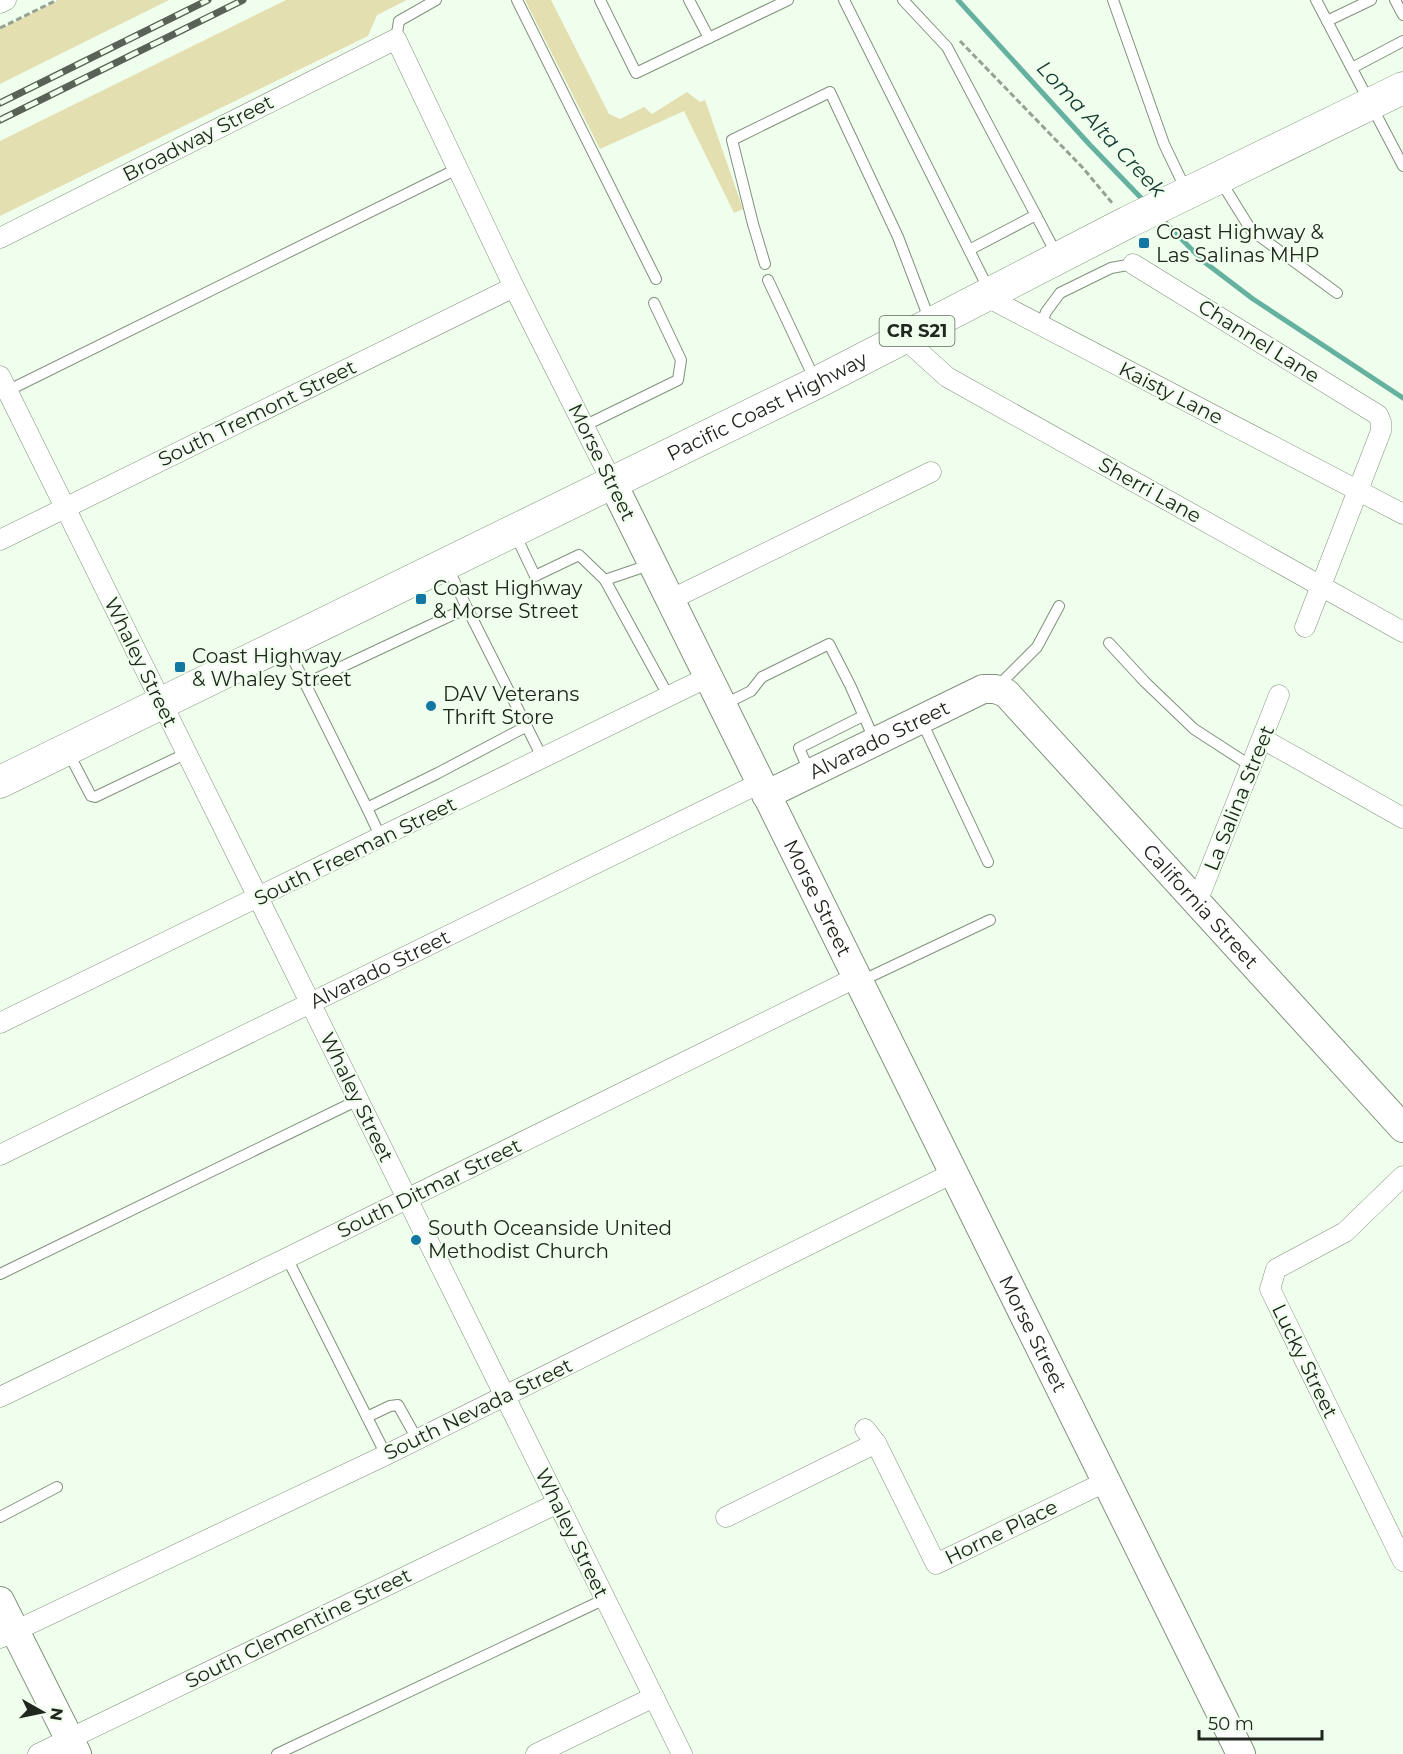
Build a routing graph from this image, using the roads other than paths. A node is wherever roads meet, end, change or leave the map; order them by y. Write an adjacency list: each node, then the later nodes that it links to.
1 (6, 0): 13 (street)
2 (436, 0): 17 (lane)
3 (517, 0): 32 (lane)
4 (600, 0): 16 (lane)
5 (689, 0): 16 (lane)
6 (844, 0): 28 (lane)
7 (903, 0): 26 (lane)
8 (1113, 0): 25 (lane)
9 (1316, 0): 15 (lane)
10 (1371, 0): 15 (lane)
11 (1395, 0): 14 (lane)
12 (783, 1): 16 (lane)
13 (0, 3)
14 (1403, 15)
15 (1327, 21): 19 (lane)
16 (709, 38)
17 (396, 39): 23 (street, Morse Street); 27 (street, Broadway Street)
18 (1403, 41): 19 (lane)
19 (1352, 68): 21 (lane)
20 (1403, 88): 21 (main road, Pacific Coast Highway / CR S21)
21 (1371, 104): 22 (lane); 24 (main road, Pacific Coast Highway / CR S21)
22 (1403, 166)
23 (457, 169): 34 (street, Morse Street); 41 (lane)
24 (1219, 178): 25 (main road, Pacific Coast Highway / CR S21); 35 (lane)
25 (1184, 194): 29 (main road, Pacific Coast Highway / CR S21)
26 (1036, 215): 28 (lane); 29 (lane)
27 (0, 238)
28 (969, 250): 36 (lane)
29 (1059, 258): 36 (main road, Pacific Coast Highway / CR S21)
30 (765, 264): 39 (lane)
31 (1133, 264): 38 (lane); 45 (street, Channel Lane)
32 (656, 279)
33 (768, 280): 40 (lane)
34 (514, 287): 42 (street, Morse Street); 46 (street, South Tremont Street)
35 (1337, 293)
36 (988, 294): 38 (street, Kaisty Lane); 39 (main road, Pacific Coast Highway / CR S21)
37 (654, 303): 42 (lane)
38 (1041, 325): 45 (street, Kaisty Lane)
39 (918, 331): 40 (main road, Pacific Coast Highway / CR S21); 53 (street, Sherri Lane)
40 (816, 383): 44 (main road, Pacific Coast Highway / CR S21)
41 (2, 387): 46 (street, Whaley Street)
42 (584, 426): 44 (street, Morse Street)
43 (931, 472): 54 (street)
44 (612, 482): 48 (main road, CR S21); 51 (street, Morse Street)
45 (1358, 489): 47 (street); 53 (street)
46 (65, 508): 49 (street, South Tremont Street); 66 (street, Whaley Street)
47 (1403, 514)
48 (514, 530): 50 (main road, CR S21); 52 (lane)
49 (0, 540)
50 (445, 563): 56 (lane); 59 (main road, CR S21)
51 (652, 564): 52 (lane); 54 (street, Morse Street)
52 (605, 580): 65 (lane)
53 (1321, 586): 57 (street); 58 (street, Sherri Lane)
54 (670, 600): 61 (street, Morse Street)
55 (1059, 606): 63 (lane)
56 (468, 608): 62 (lane); 70 (lane)
57 (1305, 627)
58 (1403, 632)
59 (284, 642): 62 (lane); 66 (main road, CR S21)
60 (1109, 643): 76 (lane)
61 (708, 677): 65 (street, South Freeman Street); 67 (street, Morse Street)
62 (305, 684): 80 (lane)
63 (995, 689): 69 (street, Alvarado Street); 85 (street, California Street)
64 (1279, 695): 71 (street, La Salina Street)
65 (669, 697): 75 (street, South Freeman Street)
66 (161, 702): 73 (main road, CR S21); 74 (street, Whaley Street)
67 (722, 705): 68 (lane); 79 (street, Morse Street)
68 (863, 716): 72 (lane); 77 (lane)
69 (921, 719): 72 (street, Alvarado Street); 83 (lane)
70 (527, 726): 75 (lane); 80 (lane)
71 (1263, 739): 76 (street, La Salina Street); 81 (street)
72 (875, 741): 77 (street, Alvarado Street)
73 (66, 749): 74 (lane); 78 (main road, CR S21)
74 (187, 753): 84 (street, Whaley Street)
75 (543, 759): 82 (street, South Freeman Street)
76 (1251, 766): 85 (street, La Salina Street)
77 (810, 773): 79 (street, Alvarado Street)
78 (0, 782)
79 (763, 789): 87 (street, Morse Street); 88 (street, Alvarado Street)
80 (367, 808): 82 (lane)
81 (1403, 818)
82 (381, 838): 84 (street, South Freeman Street)
83 (988, 862)
84 (258, 898): 88 (street, Whaley Street); 89 (street, South Freeman Street)
85 (1197, 902): 91 (street, California Street)
86 (990, 920): 87 (lane)
87 (858, 980): 93 (street, Morse Street); 95 (street, South Ditmar Street)
88 (311, 1004): 90 (street, Whaley Street); 92 (street, Alvarado Street)
89 (0, 1023)
90 (358, 1100): 95 (street, Whaley Street); 97 (lane)
91 (1403, 1128)
92 (0, 1155)
93 (953, 1173): 98 (street, South Nevada Street); 103 (street, Morse Street)
94 (1403, 1176): 108 (street, Lucky Street)
95 (407, 1198): 96 (street, South Ditmar Street); 98 (street, Whaley Street)
96 (288, 1258): 99 (street, South Ditmar Street); 100 (lane)
97 (0, 1274)
98 (505, 1396): 101 (street, South Nevada Street); 105 (street, Whaley Street)
99 (0, 1397)
100 (367, 1417): 101 (lane); 102 (lane)
101 (417, 1439): 102 (street, South Nevada Street)
102 (386, 1455): 111 (street, South Nevada Street)
103 (1107, 1481): 107 (street, Horne Place); 118 (street, Morse Street)
104 (57, 1486): 106 (lane)
105 (558, 1503): 109 (street, Whaley Street); 113 (street, South Clementine Street)
106 (0, 1517)
107 (726, 1517)
108 (1403, 1562)
109 (605, 1599): 112 (street, Whaley Street); 115 (lane)
110 (0, 1601): 111 (street)
111 (7, 1634): 113 (street)
112 (654, 1697): 116 (street); 117 (street, Whaley Street)
113 (74, 1746): 114 (street, South Clementine Street)
114 (38, 1754)
115 (278, 1754)
116 (536, 1754)
117 (682, 1754)
118 (1241, 1754)

